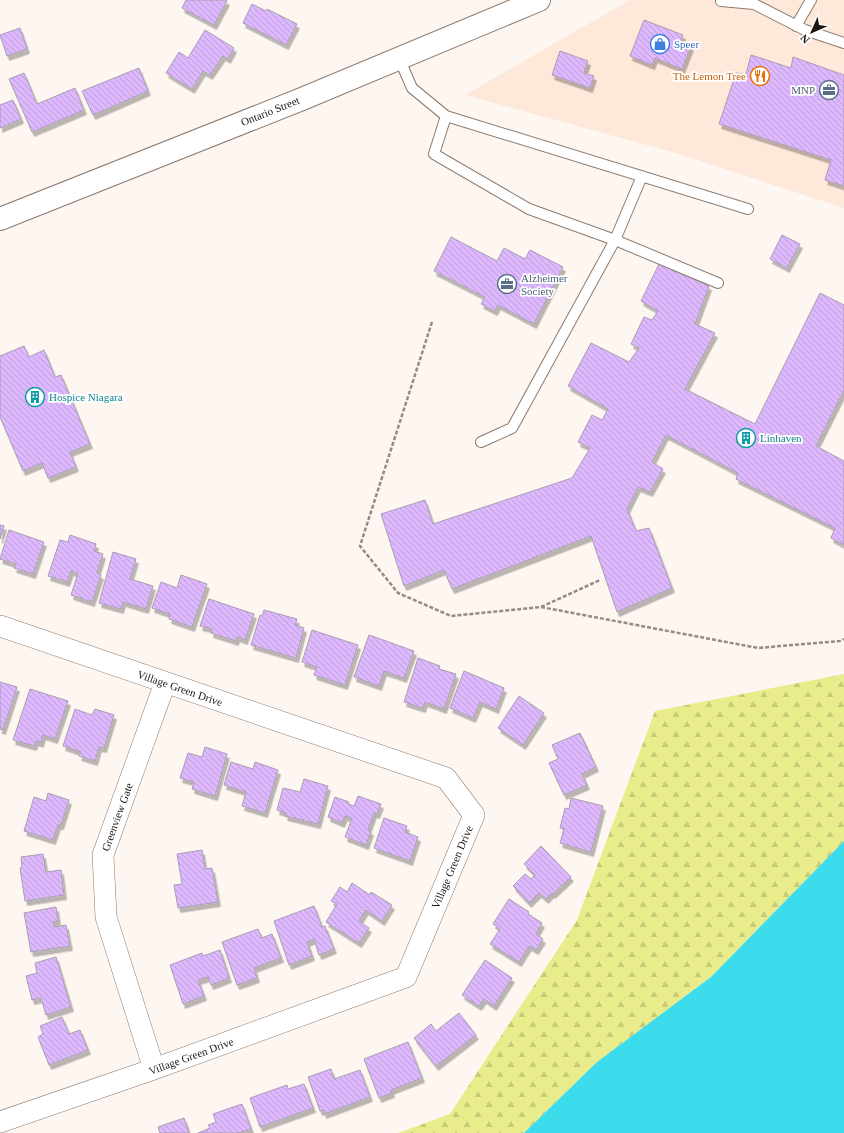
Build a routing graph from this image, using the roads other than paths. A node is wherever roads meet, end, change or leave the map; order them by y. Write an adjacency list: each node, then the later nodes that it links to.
1 (539, 0): 6 (main road, Ontario Street)
2 (720, 0): 4 (lane)
3 (811, 0): 4 (lane)
4 (796, 26): 5 (lane)
5 (844, 44)
6 (399, 58): 7 (lane); 10 (main road, Ontario Street)
7 (446, 116): 8 (lane); 11 (lane)
8 (642, 176): 9 (lane); 11 (lane)
9 (748, 210)
10 (0, 219)
11 (615, 240): 12 (lane); 13 (lane)
12 (718, 282)
13 (481, 442)
14 (0, 626): 15 (street, Village Green Drive)
15 (165, 683): 16 (street, Greenview Gate); 16 (street, Village Green Drive)
16 (154, 1069): 17 (street, Village Green Drive)
17 (0, 1122)

